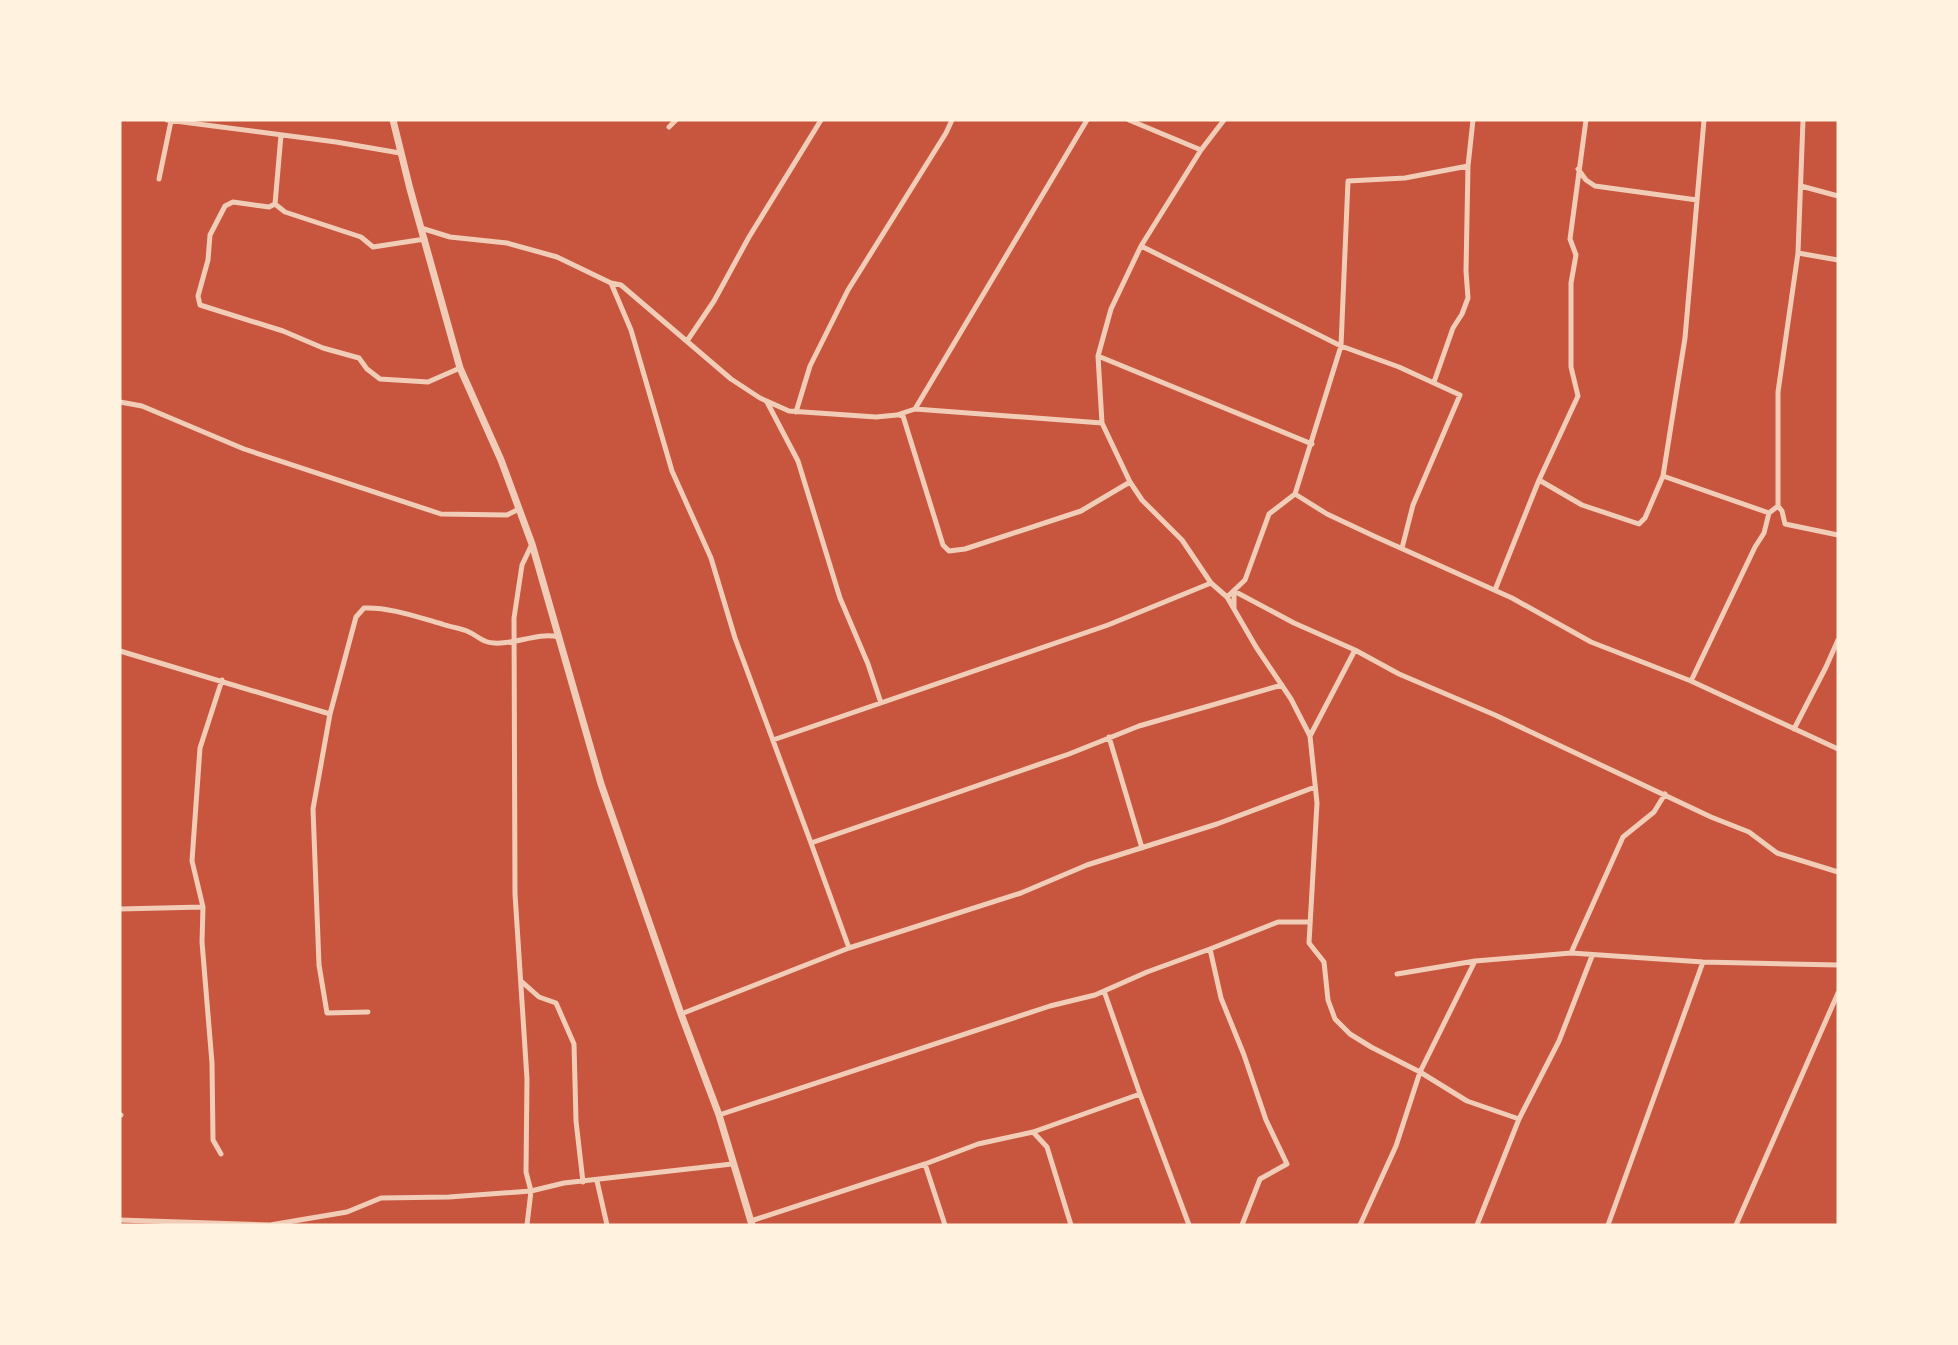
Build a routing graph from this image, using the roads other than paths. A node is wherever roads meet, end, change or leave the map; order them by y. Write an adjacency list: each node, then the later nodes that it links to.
1 (167, 120): 13 (street)
2 (393, 120): 17 (street)
3 (676, 120): 14 (street)
4 (821, 120): 31 (street)
5 (952, 120): 39 (street)
6 (1087, 120): 38 (street)
7 (1129, 120): 16 (street)
8 (1224, 120): 16 (street)
9 (1473, 120): 18 (street)
10 (1586, 120): 19 (street)
11 (1704, 120): 23 (street)
12 (1803, 120): 21 (street)
13 (171, 121): 15 (street); 20 (street)
14 (669, 127)
15 (281, 135): 17 (street); 24 (street)
16 (1201, 150): 27 (street)
17 (400, 153): 25 (street)
18 (1468, 166): 32 (street); 35 (street)
19 (1578, 169): 23 (street); 44 (street)
20 (159, 179)
21 (1801, 186): 22 (street); 28 (street)
22 (1838, 196)
23 (1697, 200): 43 (street)
24 (275, 204): 26 (street); 34 (street)
25 (421, 228): 26 (street); 30 (street)
26 (425, 239): 34 (street)
27 (1141, 246): 32 (street); 33 (street)
28 (1798, 253): 29 (street); 47 (street)
29 (1838, 260)
30 (611, 283): 31 (street); 71 (street)
31 (687, 341): 37 (street)
32 (1341, 346): 35 (street); 42 (street)
33 (1098, 356): 41 (street); 42 (street)
34 (460, 368): 48 (street)
35 (1434, 382): 52 (street)
36 (120, 402): 48 (street)
37 (767, 402): 39 (street); 66 (street)
38 (915, 409): 40 (street); 41 (street)
39 (796, 412): 40 (street)
40 (897, 415): 45 (street)
41 (1102, 423): 45 (street)
42 (1312, 444): 46 (street)
43 (1663, 476): 44 (street); 49 (street)
44 (1539, 480): 54 (street)
45 (1131, 482): 53 (street)
46 (1295, 494): 52 (street); 55 (street)
47 (1778, 506): 49 (street); 50 (street)
48 (519, 509): 51 (street)
49 (1769, 513): 64 (street)
50 (1838, 535)
51 (532, 544): 58 (street); 60 (street)
52 (1402, 548): 54 (street)
53 (1211, 583): 56 (street); 66 (street)
54 (1495, 590): 64 (street)
55 (1234, 591): 56 (street); 57 (street); 61 (street)
56 (1227, 597): 57 (street)
57 (1234, 610): 65 (street)
58 (559, 637): 60 (street); 93 (street)
59 (1838, 640): 68 (street)
60 (514, 642): 67 (street); 89 (street)
61 (1354, 650): 69 (street); 74 (street)
62 (120, 651): 63 (street)
63 (222, 680): 67 (street); 78 (street)
64 (1691, 681): 68 (street)
65 (1282, 685): 69 (street); 70 (street)
66 (881, 703): 71 (street)
67 (330, 714): 92 (street)
68 (1794, 729): 72 (street)
69 (1310, 736): 73 (street)
70 (1109, 737): 75 (street); 76 (street)
71 (773, 740): 75 (street)
72 (1838, 749)
73 (1315, 787): 76 (street); 80 (street)
74 (1665, 794): 77 (street); 83 (street)
75 (812, 843): 81 (street)
76 (1142, 848): 81 (street)
77 (1838, 872)
78 (203, 907): 79 (street); 99 (street)
79 (120, 909)
80 (1310, 922): 82 (street); 94 (street)
81 (849, 948): 93 (street)
82 (1210, 950): 90 (street); 112 (street)
83 (1571, 953): 84 (street); 85 (street)
84 (1592, 956): 86 (street); 97 (street)
85 (1474, 961): 88 (street); 94 (street)
86 (1703, 962): 87 (street); 115 (street)
87 (1838, 965)
88 (1397, 974)
89 (521, 981): 103 (street); 104 (street)
90 (1104, 991): 95 (street); 96 (street)
91 (1838, 993): 116 (street)
92 (368, 1012)
93 (681, 1014): 96 (street)
94 (1420, 1072): 97 (street); 113 (street)
95 (1140, 1094): 98 (street); 111 (street)
96 (719, 1115): 100 (street)
97 (1519, 1119): 114 (street)
98 (1033, 1132): 101 (street); 110 (street)
99 (220, 1154)
100 (732, 1164): 102 (street); 106 (street)
101 (925, 1164): 106 (street); 109 (street)
102 (597, 1181): 103 (street); 108 (street)
103 (583, 1182): 104 (street)
104 (531, 1191): 105 (street); 107 (street)
105 (120, 1220)
106 (752, 1223)
107 (526, 1225)
108 (607, 1225)
109 (945, 1225)
110 (1071, 1225)
111 (1189, 1225)
112 (1242, 1225)
113 (1360, 1225)
114 (1477, 1225)
115 (1608, 1225)
116 (1736, 1225)

